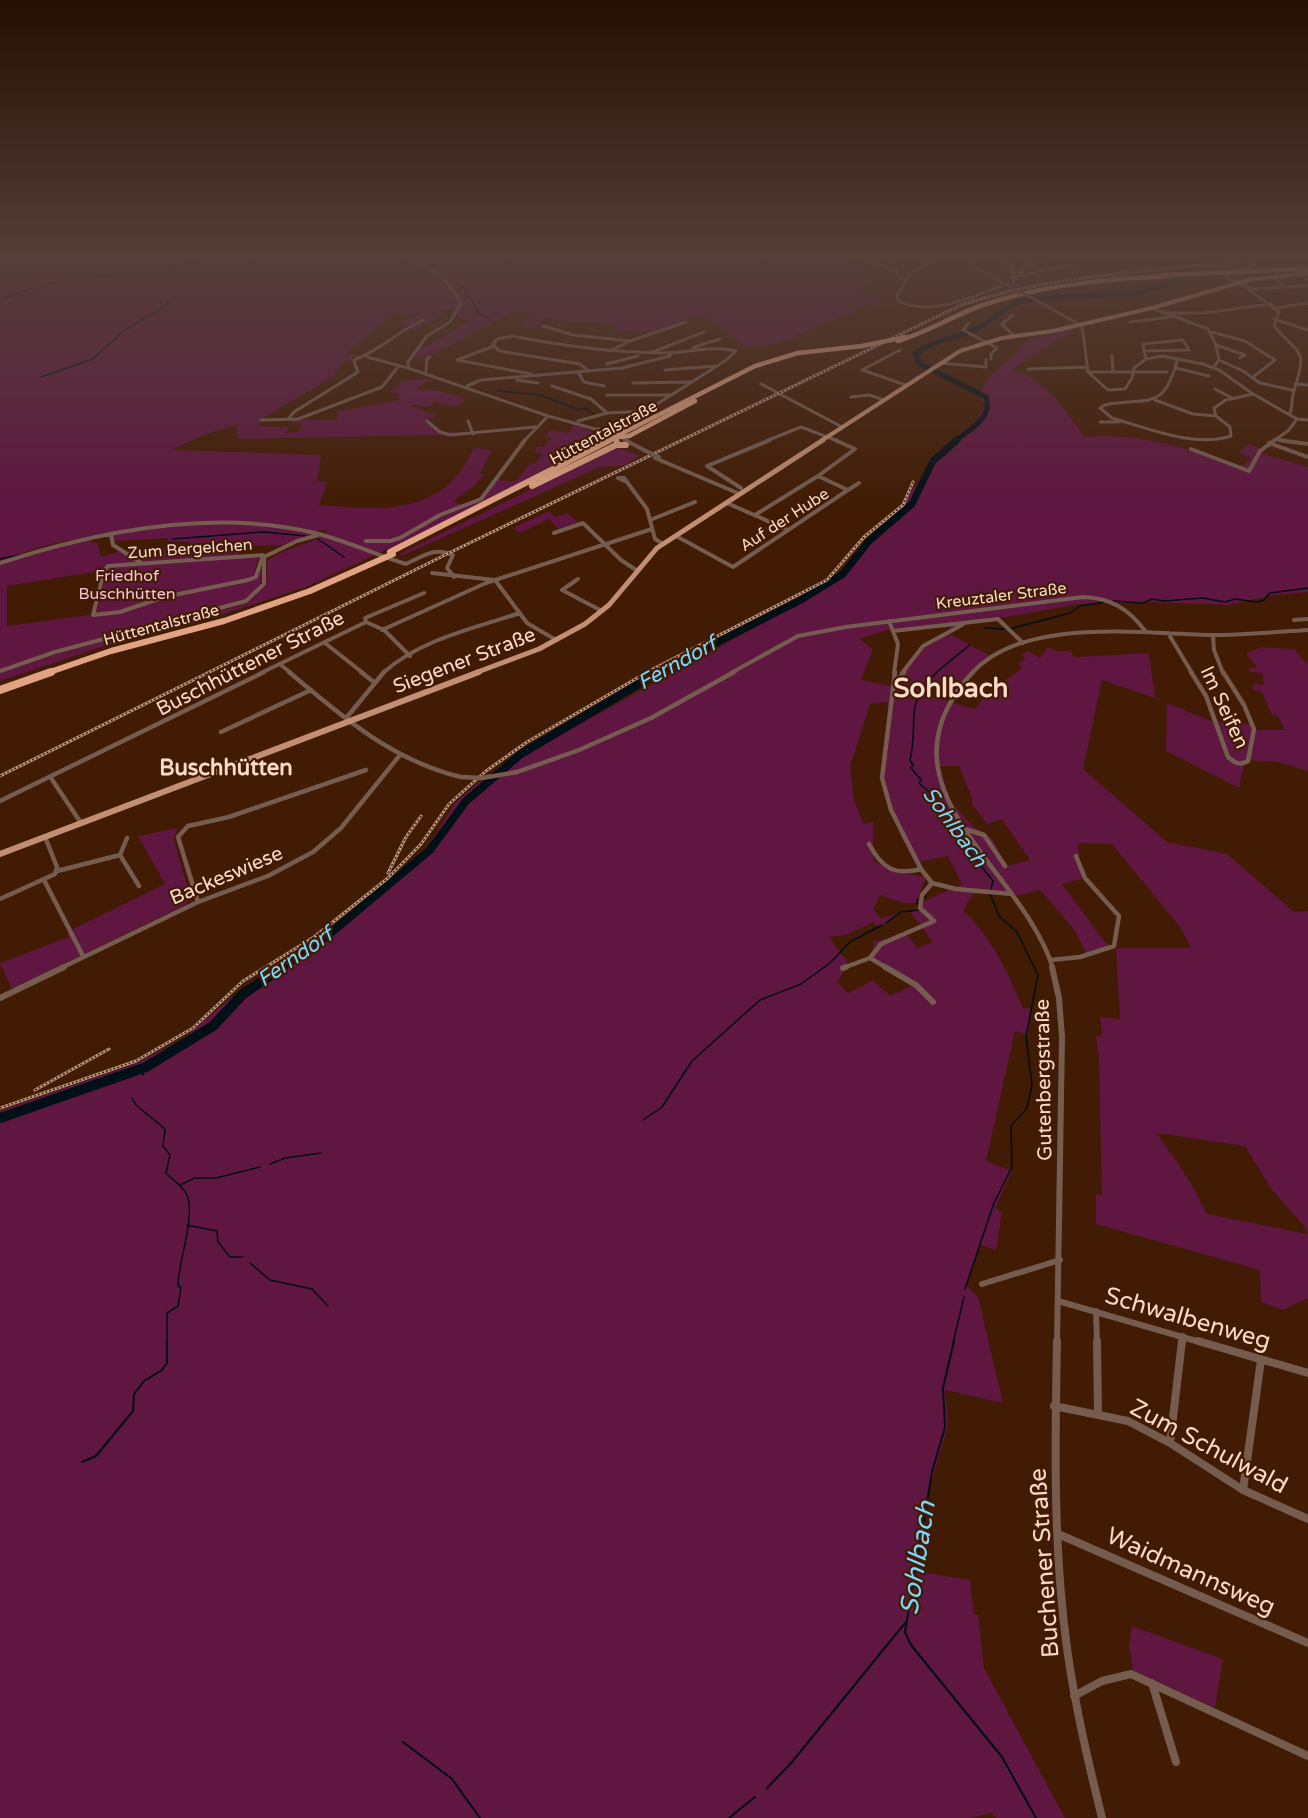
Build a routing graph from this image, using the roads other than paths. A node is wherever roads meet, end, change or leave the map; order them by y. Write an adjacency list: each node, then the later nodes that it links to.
1 (387, 343): 26 (street)
2 (423, 343): 36 (street)
3 (495, 343): 18 (street)
4 (554, 343): 22 (street)
5 (625, 343): 22 (street)
6 (676, 343): 23 (street)
7 (708, 343): 20 (street)
8 (877, 343): 64 (highway, Hüttentalstraße, bridge)
9 (887, 343): 64 (highway, Hüttentalstraße, bridge)
10 (986, 343): 32 (main road, Siegener Straße)
11 (990, 343): 32 (street)
12 (1085, 343): 40 (street)
13 (1145, 343): 21 (street)
14 (1185, 343): 21 (street)
15 (1251, 343): 50 (street)
16 (1288, 343): 56 (street)
17 (1216, 345): 29 (street); 31 (street)
18 (494, 346): 42 (street); 48 (street)
19 (900, 350): 57 (street)
20 (691, 351): 24 (street); 34 (street)
21 (1144, 351): 30 (street)
22 (609, 352): 23 (street)
23 (649, 353): 24 (street); 33 (street)
24 (672, 353): 42 (street)
25 (1112, 356): 43 (street)
26 (366, 357): 35 (street); 77 (street)
27 (430, 357): 44 (street)
28 (1178, 358): 30 (street); 37 (street); 38 (street)
29 (1240, 358)
30 (1146, 359): 46 (street)
31 (1219, 360): 38 (street); 50 (street)
32 (941, 363): 57 (main road, Siegener Straße)
33 (607, 364)
34 (716, 366): 41 (street); 52 (street)
35 (398, 367): 36 (street); 77 (street)
36 (408, 367): 44 (street)
37 (1176, 368): 49 (street); 71 (street)
38 (1213, 368): 65 (street)
39 (1028, 369): 40 (street)
40 (1087, 369): 43 (street); 46 (street)
41 (665, 370)
42 (589, 371): 45 (street)
43 (1113, 371): 46 (street)
44 (426, 372): 59 (street)
45 (578, 372): 48 (street); 61 (street)
46 (1134, 372): 47 (street)
47 (1167, 372)
48 (533, 376): 51 (street)
49 (1209, 376)
50 (1252, 377): 63 (street)
51 (495, 378): 53 (street); 59 (street)
52 (691, 382): 54 (street); 67 (street)
53 (538, 383)
54 (633, 383)
55 (761, 384): 87 (street)
56 (1295, 384): 58 (street); 63 (street)
57 (906, 385): 70 (main road, Siegener Straße)
58 (1308, 385)
59 (467, 386): 75 (street)
60 (552, 386): 73 (street)
61 (604, 386)
62 (1215, 389): 69 (street)
63 (1292, 390): 74 (street)
64 (703, 393): 90 (highway); 90 (highway); 102 (highway, Hüttentalstraße)
65 (1252, 394): 69 (street); 74 (street)
66 (606, 395): 67 (street)
67 (671, 395): 73 (street)
68 (851, 397): 70 (street)
69 (1232, 398): 76 (street)
70 (884, 400): 87 (main road, Siegener Straße)
71 (1155, 400): 72 (street); 76 (street)
72 (1100, 408): 85 (street)
73 (607, 413): 83 (street)
74 (1290, 413): 78 (street)
75 (548, 416): 83 (street); 86 (street)
76 (1216, 416): 85 (street)
77 (289, 418): 79 (street)
78 (1297, 419): 80 (street); 92 (street)
79 (261, 420)
80 (1308, 420)
81 (427, 421): 89 (street)
82 (468, 421): 89 (street)
83 (578, 421): 88 (street); 90 (street)
84 (1100, 422): 85 (street)
85 (1127, 422)
86 (535, 427): 89 (street); 115 (street)
87 (842, 427): 91 (main road, Siegener Straße)
88 (598, 430): 90 (highway)
89 (473, 434)
90 (618, 438): 97 (street, bridge); 102 (highway); 102 (highway)
91 (826, 438): 98 (street); 99 (street); 104 (main road, Siegener Straße)
92 (1277, 439): 93 (street); 94 (street)
93 (1269, 443): 95 (street); 96 (street)
94 (1308, 444)
95 (1191, 449)
96 (1308, 457)
97 (657, 458): 104 (street); 104 (street)
98 (707, 466): 104 (street)
99 (818, 476): 103 (street, Auf der Hube); 107 (street)
100 (627, 482): 108 (street)
101 (859, 483): 103 (street, Auf der Hube)
102 (525, 487): 149 (highway, Hüttentalstraße, bridge)
103 (848, 490): 110 (street, Auf der Hube)
104 (740, 491): 106 (main road, Siegener Straße)
105 (695, 502): 108 (street)
106 (727, 503): 107 (street); 114 (main road, Siegener Straße)
107 (755, 515): 110 (street)
108 (650, 520): 109 (street)
109 (652, 530): 116 (street); 117 (street)
110 (788, 530): 114 (street, Auf der Hube)
111 (554, 533): 116 (street)
112 (111, 535): 113 (street); 119 (street); 120 (street)
113 (320, 535): 118 (street, Zum Bergelchen); 123 (street)
114 (676, 536): 117 (main road, Siegener Straße)
115 (366, 541)
116 (604, 544): 121 (street); 125 (street)
117 (663, 544): 121 (main road, Siegener Straße)
118 (264, 557): 119 (street, Zum Bergelchen); 119 (street, Zum Bergelchen); 146 (street)
119 (140, 562)
120 (0, 564)
121 (636, 570): 128 (main road, Siegener Straße)
122 (432, 573): 123 (street)
123 (454, 577): 125 (street)
124 (578, 579): 128 (street)
125 (495, 580): 129 (street); 135 (street)
126 (424, 592): 133 (street)
127 (1127, 608): 132 (street, Kreuztaler Straße); 138 (street, Kreuztaler Straße)
128 (602, 611): 141 (main road, Siegener Straße)
129 (520, 614): 141 (street); 144 (street)
130 (1308, 619): 131 (street)
131 (1294, 620)
132 (889, 621): 137 (street); 153 (street, Kreuztaler Straße, bridge)
133 (366, 622): 135 (street, Buschhüttener Straße); 142 (street, Buschhüttener Straße)
134 (964, 623): 137 (street); 143 (street); 148 (street)
135 (382, 630): 144 (street)
136 (1308, 630): 140 (street, Gutenbergstraße)
137 (893, 631): 148 (street)
138 (1146, 632): 139 (street, Gutenbergstraße); 143 (street, Gutenbergstraße)
139 (1168, 633): 140 (street, Gutenbergstraße); 140 (street, Im Seifen)
140 (1213, 636)
141 (556, 640): 151 (main road, Siegener Straße)
142 (325, 643): 145 (street, Buschhüttener Straße); 147 (street)
143 (1023, 643): 158 (street, Gutenbergstraße)
144 (410, 656): 147 (street)
145 (281, 665): 150 (street, Kreuztaler Straße); 155 (street, Buschhüttener Straße)
146 (0, 671)
147 (375, 683): 151 (street)
148 (895, 684): 166 (street)
149 (0, 687)
150 (311, 690): 151 (street, Kreuztaler Straße); 152 (street)
151 (349, 719): 153 (street, Kreuztaler Straße); 157 (main road, Siegener Straße)
152 (221, 732)
153 (400, 755): 173 (street, Backeswiese)
154 (366, 770): 173 (street)
155 (51, 778): 156 (street, Buschhüttener Straße); 157 (street)
156 (0, 801)
157 (81, 823): 159 (main road, Siegener Straße)
158 (962, 828): 165 (street); 171 (street, Gutenbergstraße)
159 (45, 837): 162 (main road, Siegener Straße); 167 (street)
160 (128, 838): 163 (street)
161 (869, 844): 166 (street)
162 (0, 854)
163 (120, 855): 167 (street); 170 (street)
164 (1076, 856): 176 (street)
165 (1005, 866)
166 (921, 869): 169 (street)
167 (57, 871): 168 (street)
168 (44, 880): 172 (street); 174 (street)
169 (932, 883): 171 (street); 175 (street)
170 (139, 886)
171 (1012, 894): 176 (street, Gutenbergstraße)
172 (0, 899)
173 (198, 902): 174 (street, Backeswiese)
174 (83, 956): 178 (street, Backeswiese)
175 (870, 958): 177 (street); 179 (street)
176 (1051, 960): 180 (street, Gutenbergstraße)
177 (843, 968)
178 (0, 998)
179 (933, 1002)
180 (1060, 1260): 181 (street); 182 (street, Gutenbergstraße)
181 (982, 1284)
182 (1058, 1301): 183 (street, Schwalbenweg); 187 (street, Buchener Straße)
183 (1096, 1311): 184 (street, Schwalbenweg); 188 (street)
184 (1183, 1336): 185 (street, Schwalbenweg); 189 (street)
185 (1262, 1360): 186 (street, Schwalbenweg); 190 (street)
186 (1308, 1373)
187 (1054, 1406): 188 (street, Zum Schulwald); 192 (street, Buchener Straße)
188 (1098, 1415): 189 (street, Zum Schulwald)
189 (1170, 1443): 190 (street, Zum Schulwald)
190 (1242, 1490): 191 (street, Zum Schulwald)
191 (1308, 1519)
192 (1058, 1534): 193 (street, Waidmannsweg); 195 (street, Buchener Straße)
193 (1308, 1643)
194 (1152, 1683): 195 (street); 196 (street); 197 (street)
195 (1074, 1696): 198 (street, Buchener Straße)
196 (1308, 1755)
197 (1176, 1762)
198 (1102, 1818)

